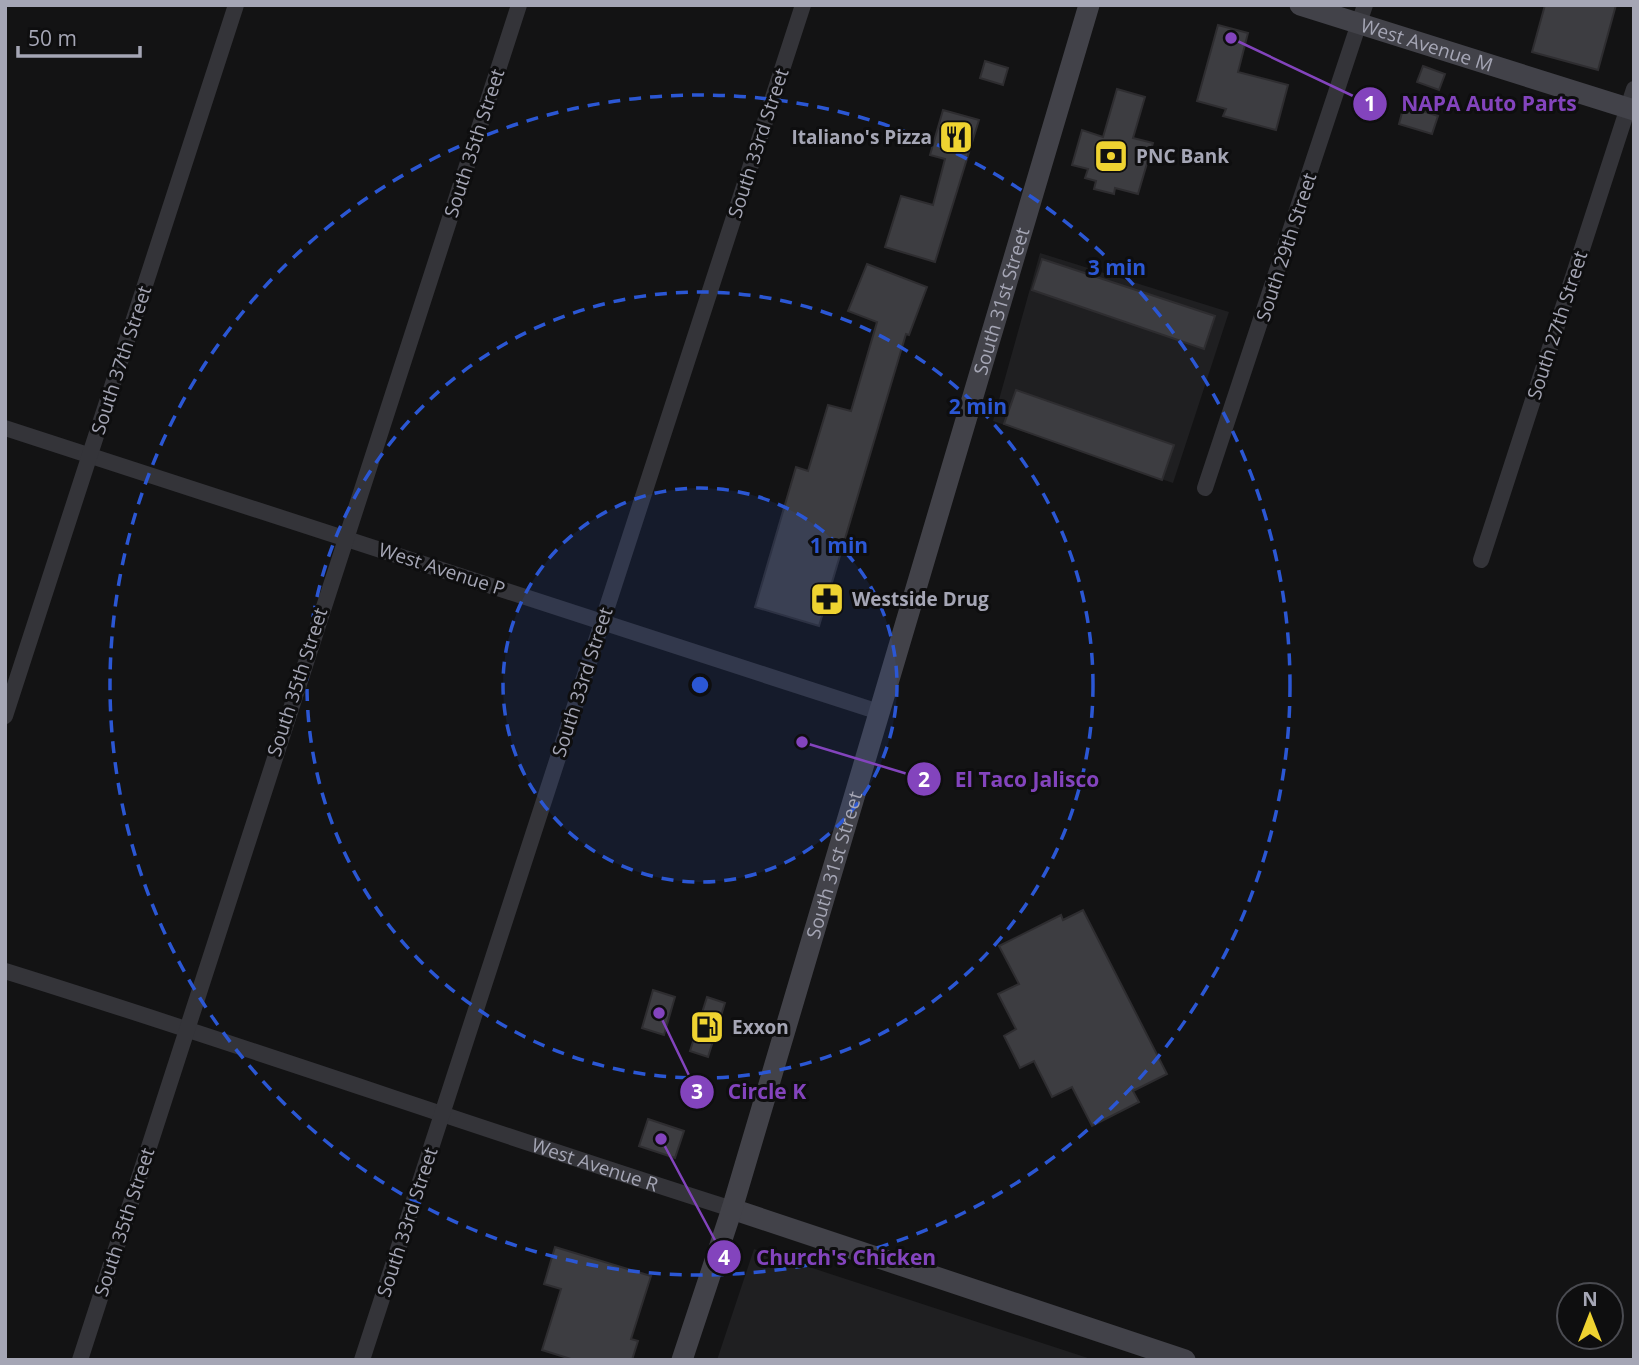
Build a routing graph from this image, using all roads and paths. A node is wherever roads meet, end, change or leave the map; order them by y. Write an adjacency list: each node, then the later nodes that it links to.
1 (236, 5): 9 (street, South 37th Street)
2 (519, 5): 11 (street, South 35th Street)
3 (803, 5): 13 (street, South 33rd Street)
4 (1089, 5): 14 (main road, South 31st Street)
5 (1300, 5): 6 (main road, West Avenue M)
6 (1362, 15): 7 (main road, West Avenue M); 10 (street, South 29th Street)
7 (1632, 102): 12 (street, South 27th Street)
8 (5, 428): 9 (street, West Avenue P)
9 (90, 454): 11 (street, West Avenue P); 15 (street, South 37th Street)
10 (1205, 488)
11 (344, 537): 13 (street, West Avenue P); 17 (street, South 35th Street)
12 (1481, 560)
13 (602, 621): 14 (street, West Avenue P); 18 (street, South 33rd Street)
14 (879, 712): 19 (main road, South 31st Street)
15 (5, 716)
16 (5, 971): 17 (street, West Avenue R)
17 (186, 1027): 18 (street, West Avenue R); 20 (street, South 35th Street)
18 (441, 1116): 19 (street, West Avenue R); 21 (street, South 33rd Street)
19 (732, 1209): 22 (main road, South 31st Street); 23 (main road, West Avenue R)
20 (80, 1360)
21 (362, 1360)
22 (682, 1360)
23 (1185, 1360)

